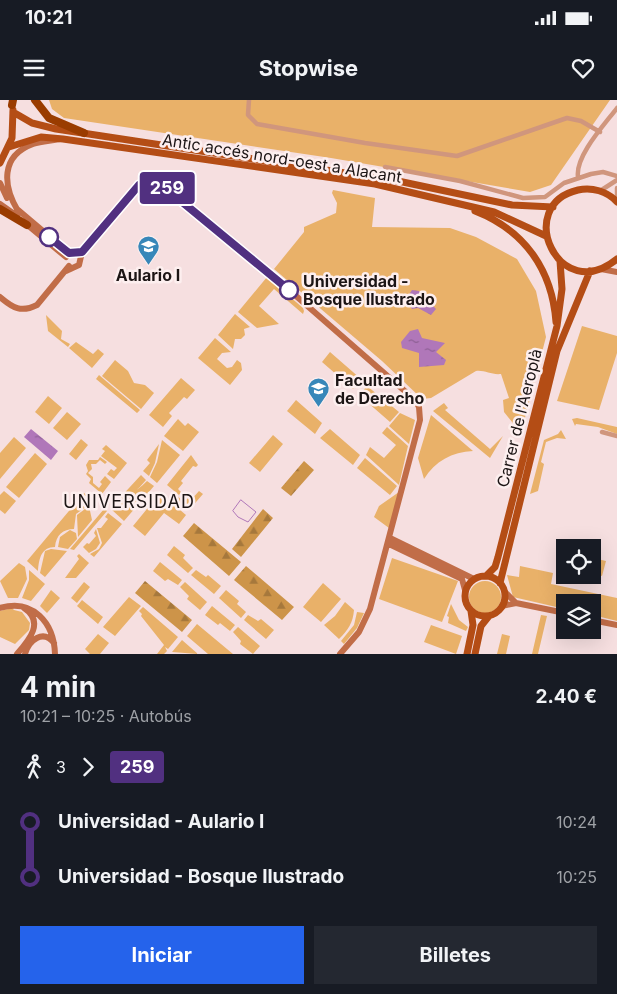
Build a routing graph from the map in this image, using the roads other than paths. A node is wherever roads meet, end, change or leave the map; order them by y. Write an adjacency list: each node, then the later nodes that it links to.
1 (35, 100): 6 (highway)
2 (248, 100): 5 (street)
3 (12, 104): 6 (main road, Antic accés nord-oest a Alacant); 8 (main road)
4 (617, 108): 5 (street)
5 (600, 132): 11 (street)
6 (84, 133): 20 (main road, Antic accés nord-oest a Alacant)
7 (63, 139): 8 (main road, Antic accés nord-oest a Alacant); 17 (main road, Antic accés nord-oest a Alacant); 22 (street)
8 (9, 147): 9 (main road)
9 (0, 163)
10 (385, 167): 11 (street)
11 (578, 177): 12 (street)
12 (617, 178): 15 (street)
13 (0, 183): 22 (street)
14 (617, 188): 16 (street)
15 (600, 191): 18 (main road); 20 (main road)
16 (617, 195)
17 (446, 200): 24 (main road, Antic accés nord-oest a Alacant); 34 (main road)
18 (617, 202)
19 (0, 204): 23 (street)
20 (553, 207): 24 (main road)
21 (0, 209): 23 (highway)
22 (18, 211): 25 (street)
23 (27, 225): 25 (street)
24 (546, 236): 28 (main road)
25 (67, 255): 26 (street); 29 (street)
26 (80, 255): 29 (street); 37 (street)
27 (617, 259): 30 (main road)
28 (560, 261): 31 (main road); 34 (main road, Carrer de l'Aeroplà)
29 (69, 268): 33 (street)
30 (601, 269): 31 (main road); 32 (street)
31 (590, 271): 40 (main road, Carrer de l'Aeroplà)
32 (617, 272)
33 (0, 297)
34 (552, 344): 38 (main road, Carrer de l'Aeroplà)
35 (602, 432): 36 (street)
36 (617, 436)
37 (390, 541): 39 (street); 41 (street); 56 (street)
38 (486, 576): 39 (main road); 40 (main road)
39 (474, 579): 41 (main road)
40 (500, 583): 42 (main road)
41 (465, 590): 47 (main road)
42 (505, 592): 43 (street); 45 (main road)
43 (516, 603): 45 (street); 48 (street)
44 (21, 606): 46 (street); 52 (street); 53 (street)
45 (502, 606): 49 (main road)
46 (0, 608)
47 (471, 611): 49 (main road); 57 (main road)
48 (556, 611)
49 (489, 616): 58 (main road)
50 (601, 621): 51 (street)
51 (617, 624)
52 (55, 644): 54 (street); 55 (street)
53 (17, 654)
54 (25, 654)
55 (56, 654)
56 (340, 654)
57 (467, 654)
58 (475, 654)

